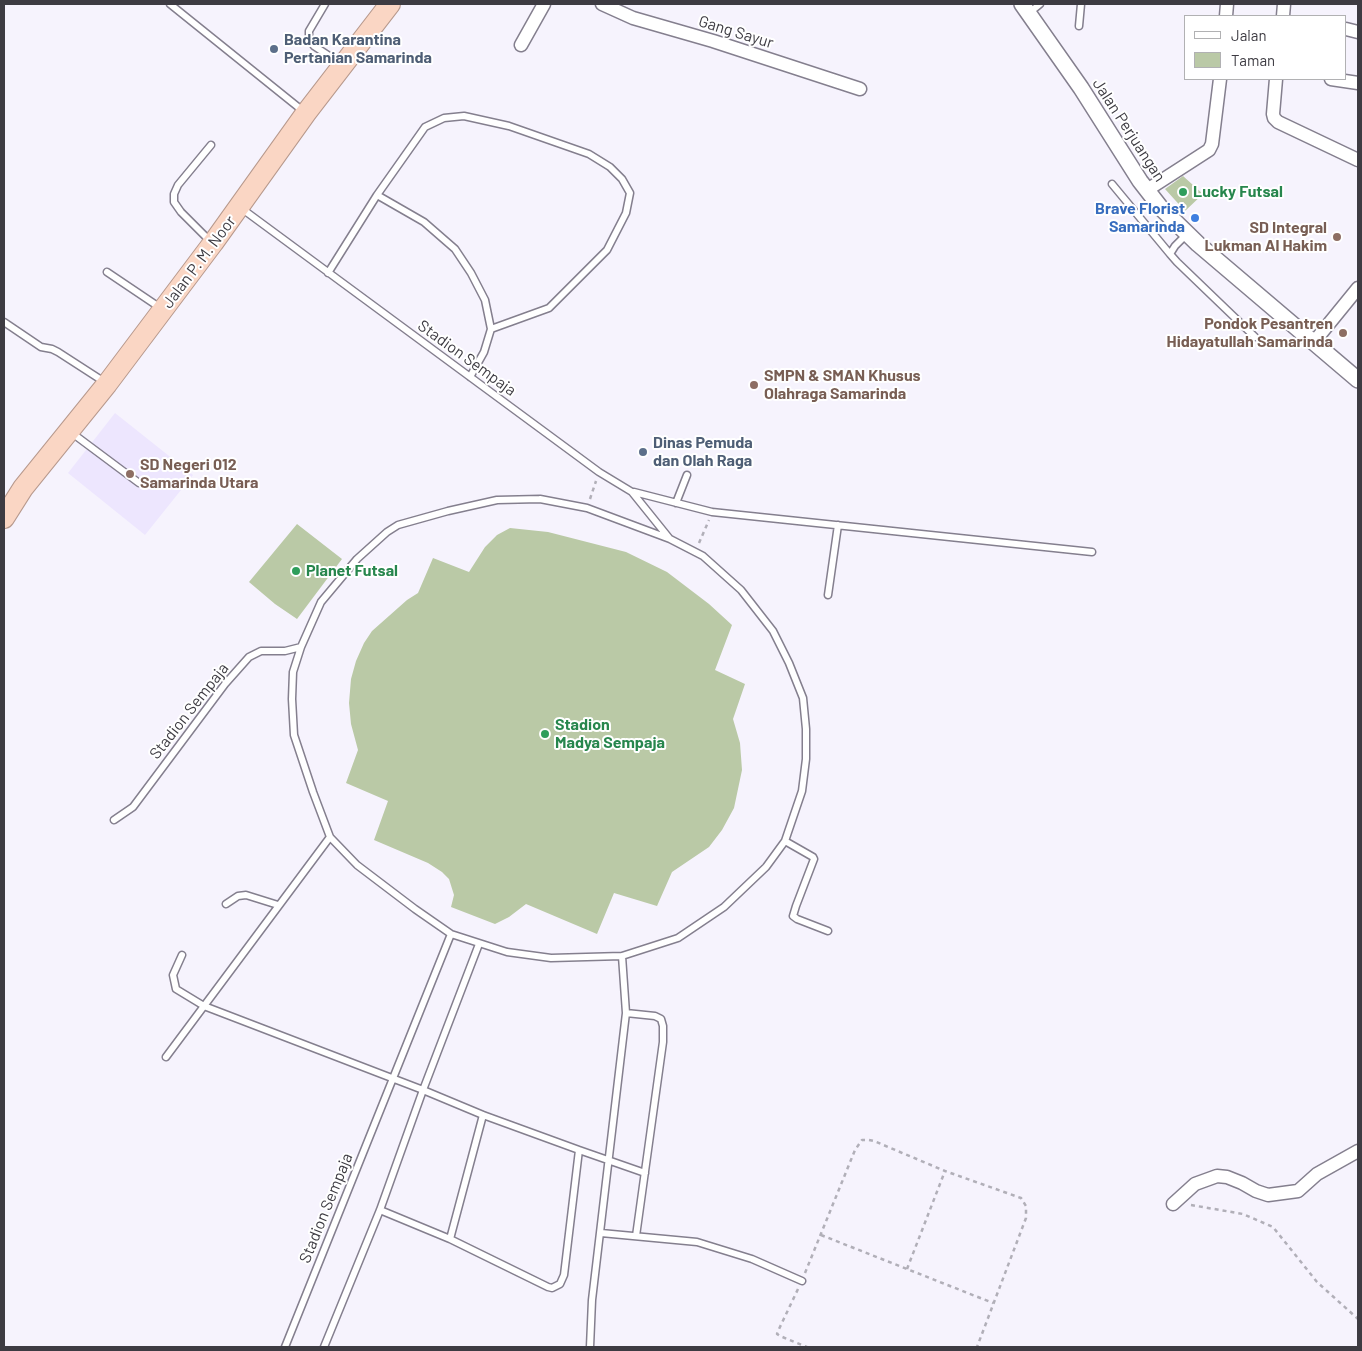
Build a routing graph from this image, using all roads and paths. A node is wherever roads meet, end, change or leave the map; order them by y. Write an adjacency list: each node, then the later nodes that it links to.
1 (170, 4): 16 (lane)
2 (325, 4): 10 (lane)
3 (390, 4): 10 (highway, Jalan P. M. Noor)
4 (544, 4): 9 (street)
5 (602, 4): 15 (street, Gang Sayur)
6 (1081, 4): 8 (lane)
7 (1030, 7): 20 (street, Jalan Perjuangan)
8 (1079, 26)
9 (521, 45)
10 (343, 65): 16 (highway, Jalan P. M. Noor)
11 (1220, 80): 20 (street)
12 (1276, 80): 18 (street)
13 (1338, 80): 14 (street)
14 (1358, 83)
15 (860, 89)
16 (306, 113): 22 (highway, Jalan P. M. Noor)
17 (211, 145): 24 (lane)
18 (1358, 160)
19 (1112, 184): 25 (lane)
20 (1147, 190): 23 (street, Jalan Perjuangan)
21 (377, 195): 27 (lane); 31 (lane); 31 (lane)
22 (239, 207): 24 (highway, Jalan P. M. Noor); 27 (lane, Stadion Sempaja)
23 (1187, 234): 25 (lane); 33 (street, Jalan Perjuangan)
24 (213, 243): 29 (highway, Jalan P. M. Noor)
25 (1170, 254): 32 (lane)
26 (107, 272): 29 (lane)
27 (328, 272): 34 (lane, Stadion Sempaja)
28 (1358, 288): 33 (street)
29 (163, 310): 36 (highway, Jalan P. M. Noor)
30 (4, 322): 36 (lane)
31 (491, 329): 34 (lane)
32 (1255, 337)
33 (1314, 342): 35 (street, Jalan Perjuangan)
34 (470, 377): 38 (lane, Stadion Sempaja)
35 (1358, 380)
36 (107, 384): 37 (highway, Jalan P. M. Noor)
37 (68, 430): 40 (lane); 44 (highway, Jalan P. M. Noor)
38 (599, 472): 41 (lane, Stadion Sempaja); 43 (path)
39 (687, 475): 42 (lane)
40 (138, 483)
41 (632, 492): 42 (lane); 47 (lane, Stadion Sempaja)
42 (676, 503): 45 (lane)
43 (587, 508): 47 (lane, Stadion Sempaja); 51 (lane, Stadion Sempaja)
44 (5, 512)
45 (712, 512): 46 (lane); 48 (path)
46 (838, 525): 49 (lane); 50 (lane)
47 (670, 539): 48 (lane, Stadion Sempaja)
48 (695, 552): 54 (lane, Stadion Sempaja)
49 (1092, 552)
50 (828, 595)
51 (301, 647): 52 (lane, Stadion Sempaja); 53 (lane, Stadion Sempaja)
52 (114, 820)
53 (330, 837): 56 (lane); 58 (lane, Stadion Sempaja)
54 (785, 841): 57 (lane); 61 (lane, Stadion Sempaja)
55 (226, 904): 56 (lane)
56 (278, 906): 62 (lane)
57 (828, 931)
58 (451, 934): 59 (lane, Stadion Sempaja); 65 (lane, Stadion Sempaja)
59 (480, 944): 61 (lane, Stadion Sempaja); 66 (lane)
60 (182, 955): 62 (lane)
61 (622, 956): 63 (lane)
62 (204, 1006): 64 (lane); 65 (lane)
63 (626, 1013): 70 (lane); 72 (lane)
64 (166, 1057)
65 (393, 1078): 66 (lane); 83 (lane, Stadion Sempaja)
66 (423, 1090): 67 (lane); 74 (lane)
67 (483, 1115): 68 (lane); 78 (lane)
68 (579, 1150): 70 (lane); 78 (lane)
69 (1358, 1151): 73 (street)
70 (608, 1160): 72 (lane); 75 (lane)
71 (945, 1172): 76 (path); 79 (path); 81 (path)
72 (645, 1173): 77 (lane)
73 (1173, 1204): 82 (path)
74 (380, 1210): 78 (lane); 84 (lane)
75 (601, 1233): 77 (lane); 85 (lane)
76 (821, 1235): 79 (path); 80 (path)
77 (636, 1236): 80 (lane)
78 (450, 1238)
79 (907, 1269): 81 (path)
80 (802, 1281): 86 (path)
81 (993, 1303): 87 (path)
82 (1358, 1319)
83 (284, 1347)
84 (324, 1347)
85 (590, 1347)
86 (807, 1347)
87 (977, 1347)

